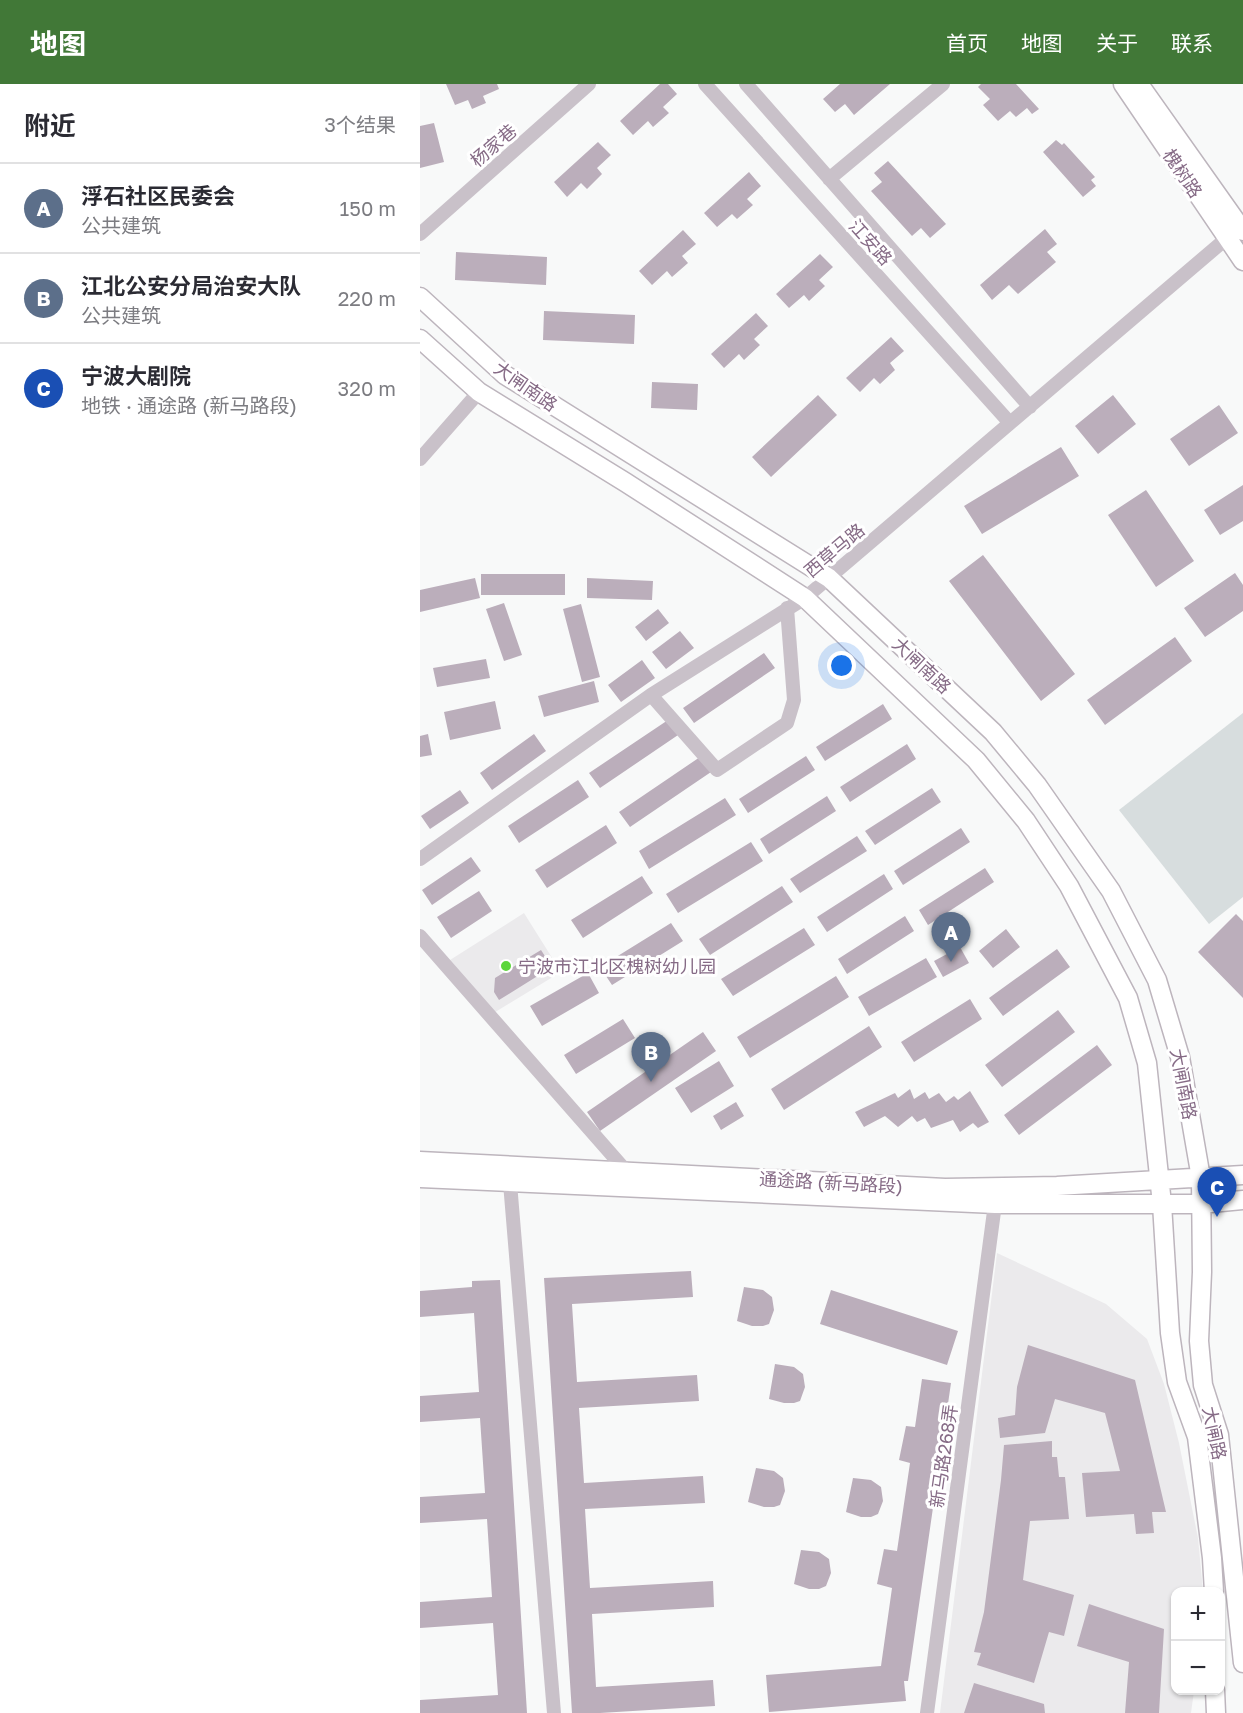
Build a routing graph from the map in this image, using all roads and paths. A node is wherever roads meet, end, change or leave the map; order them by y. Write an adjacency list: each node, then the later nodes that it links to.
1 (589, 84): 9 (street, 杨家巷)
2 (705, 84): 15 (street, 江安路)
3 (746, 84): 7 (street, 江安路)
4 (943, 84): 7 (street)
5 (1123, 84): 8 (main road, 槐树路)
6 (1139, 84): 8 (main road, 槐树路)
7 (829, 179): 14 (street, 江安路)
8 (1237, 232): 10 (main road, 槐树路); 14 (street, 西草马路)
9 (420, 234)
10 (1243, 261)
11 (420, 297): 17 (main road, 大闸南路)
12 (420, 339): 13 (main road, 大闸南路)
13 (479, 392): 16 (street); 18 (main road, 大闸南路)
14 (1030, 406): 15 (street, 西草马路)
15 (1010, 423): 17 (street, 西草马路)
16 (420, 459)
17 (829, 578): 18 (street, 西草马路); 27 (main road, 大闸南路)
18 (805, 598): 19 (street, 西草马路); 28 (main road, 大闸南路)
19 (787, 608): 20 (street, 西草马路); 20 (street)
20 (651, 695): 21 (street, 西草马路)
21 (420, 859)
22 (420, 936): 24 (street)
23 (420, 1161): 24 (main road, 通途路 (新马路段))
24 (627, 1172): 28 (main road, 通途路 (新马路段))
25 (1243, 1175): 27 (main road, 通途路 (新马路段))
26 (420, 1178): 29 (main road, 通途路 (新马路段))
27 (1201, 1178): 28 (main road, 通途路 (新马路段)); 33 (main road, 大闸南路)
28 (1159, 1181): 32 (main road, 大闸路)
29 (510, 1183): 31 (main road, 通途路 (新马路段)); 37 (street)
30 (1243, 1200): 33 (main road, 通途路 (新马路段))
31 (995, 1204): 32 (main road, 通途路 (新马路段)); 38 (street, 新马路268弄)
32 (1162, 1204): 33 (main road, 通途路 (新马路段)); 34 (main road, 大闸路)
33 (1202, 1204): 35 (main road, 大闸路)
34 (1214, 1587)
35 (1243, 1663)
36 (1215, 1695): 39 (main road)
37 (554, 1713)
38 (927, 1713)
39 (1216, 1713)

